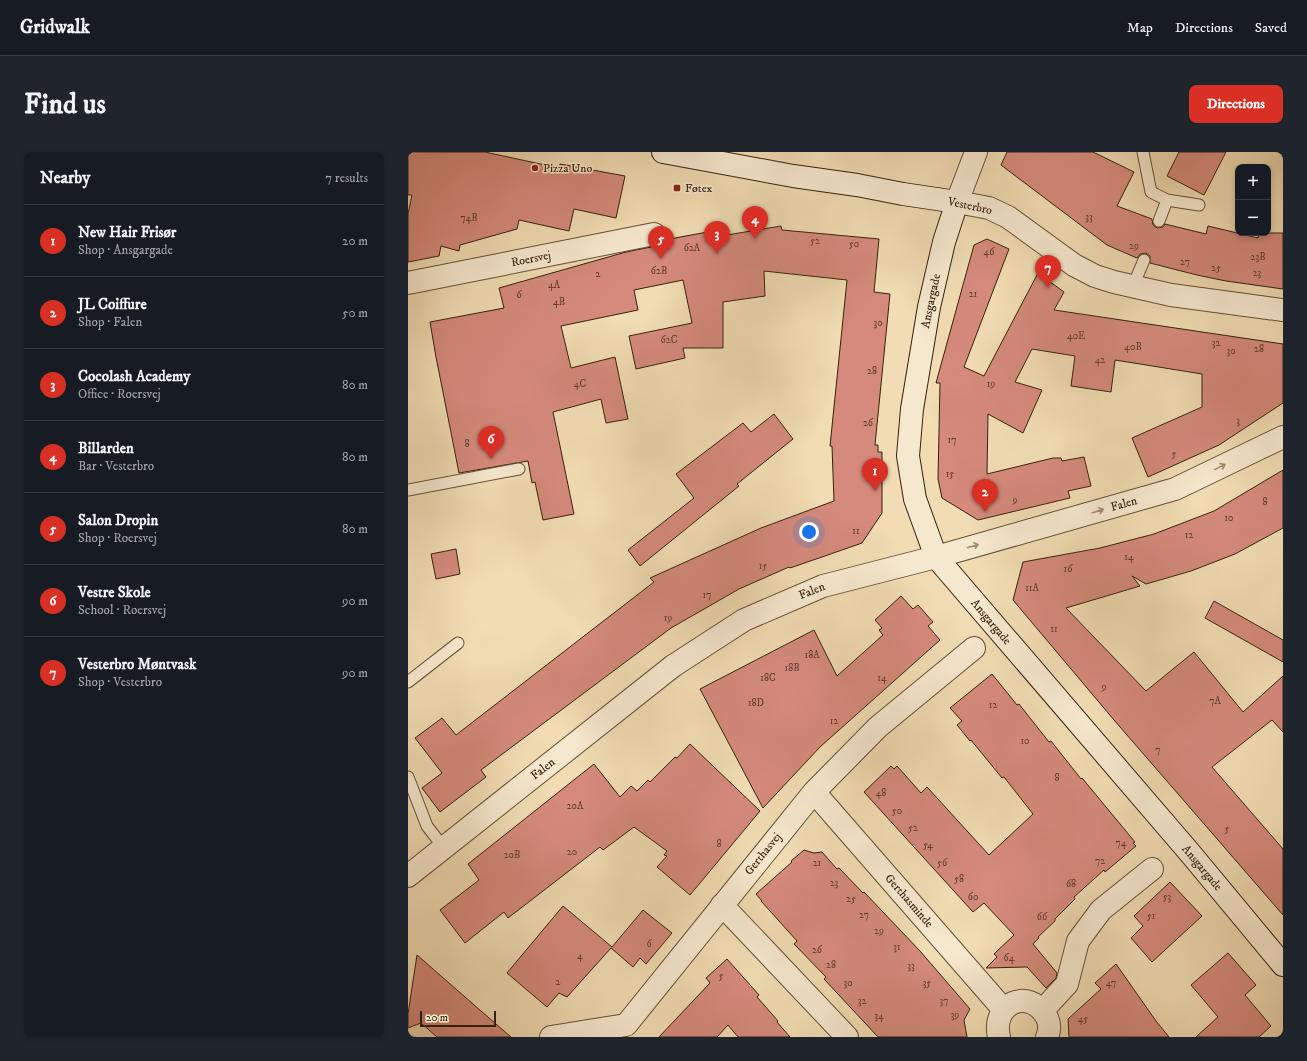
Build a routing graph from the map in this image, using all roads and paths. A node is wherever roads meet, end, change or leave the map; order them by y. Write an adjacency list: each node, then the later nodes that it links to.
1 (663, 152): 5 (street, Vesterbro)
2 (976, 152): 5 (street, Ansgargade)
3 (1143, 152): 4 (lane)
4 (1167, 200): 6 (lane); 7 (lane)
5 (957, 202): 11 (street, Vesterbro); 16 (street, Ansgargade)
6 (1200, 205)
7 (1159, 221)
8 (654, 234): 10 (street, Roersvej)
9 (1144, 260): 11 (lane)
10 (408, 283)
11 (1133, 286): 12 (street, Vesterbro)
12 (1283, 310)
13 (1283, 436): 16 (street, Falen, one-way to 13)
14 (519, 469): 15 (lane)
15 (408, 490)
16 (936, 557): 22 (street, Falen); 26 (street, Ansgargade)
17 (458, 643): 19 (lane)
18 (974, 648): 21 (street, Gerthasvej)
19 (408, 682)
20 (408, 777): 22 (lane)
21 (814, 792): 25 (street, Gerthasvej); 27 (street, Gerthasminde)
22 (444, 848): 24 (street, Falen)
23 (1152, 869): 28 (street)
24 (408, 876)
25 (722, 905): 29 (street, Gerthasvej); 30 (street)
26 (1283, 965)
27 (1004, 1010): 28 (street); 31 (street)
28 (1043, 1010): 32 (street)
29 (551, 1037)
30 (847, 1037)
31 (998, 1037)
32 (1047, 1037)

